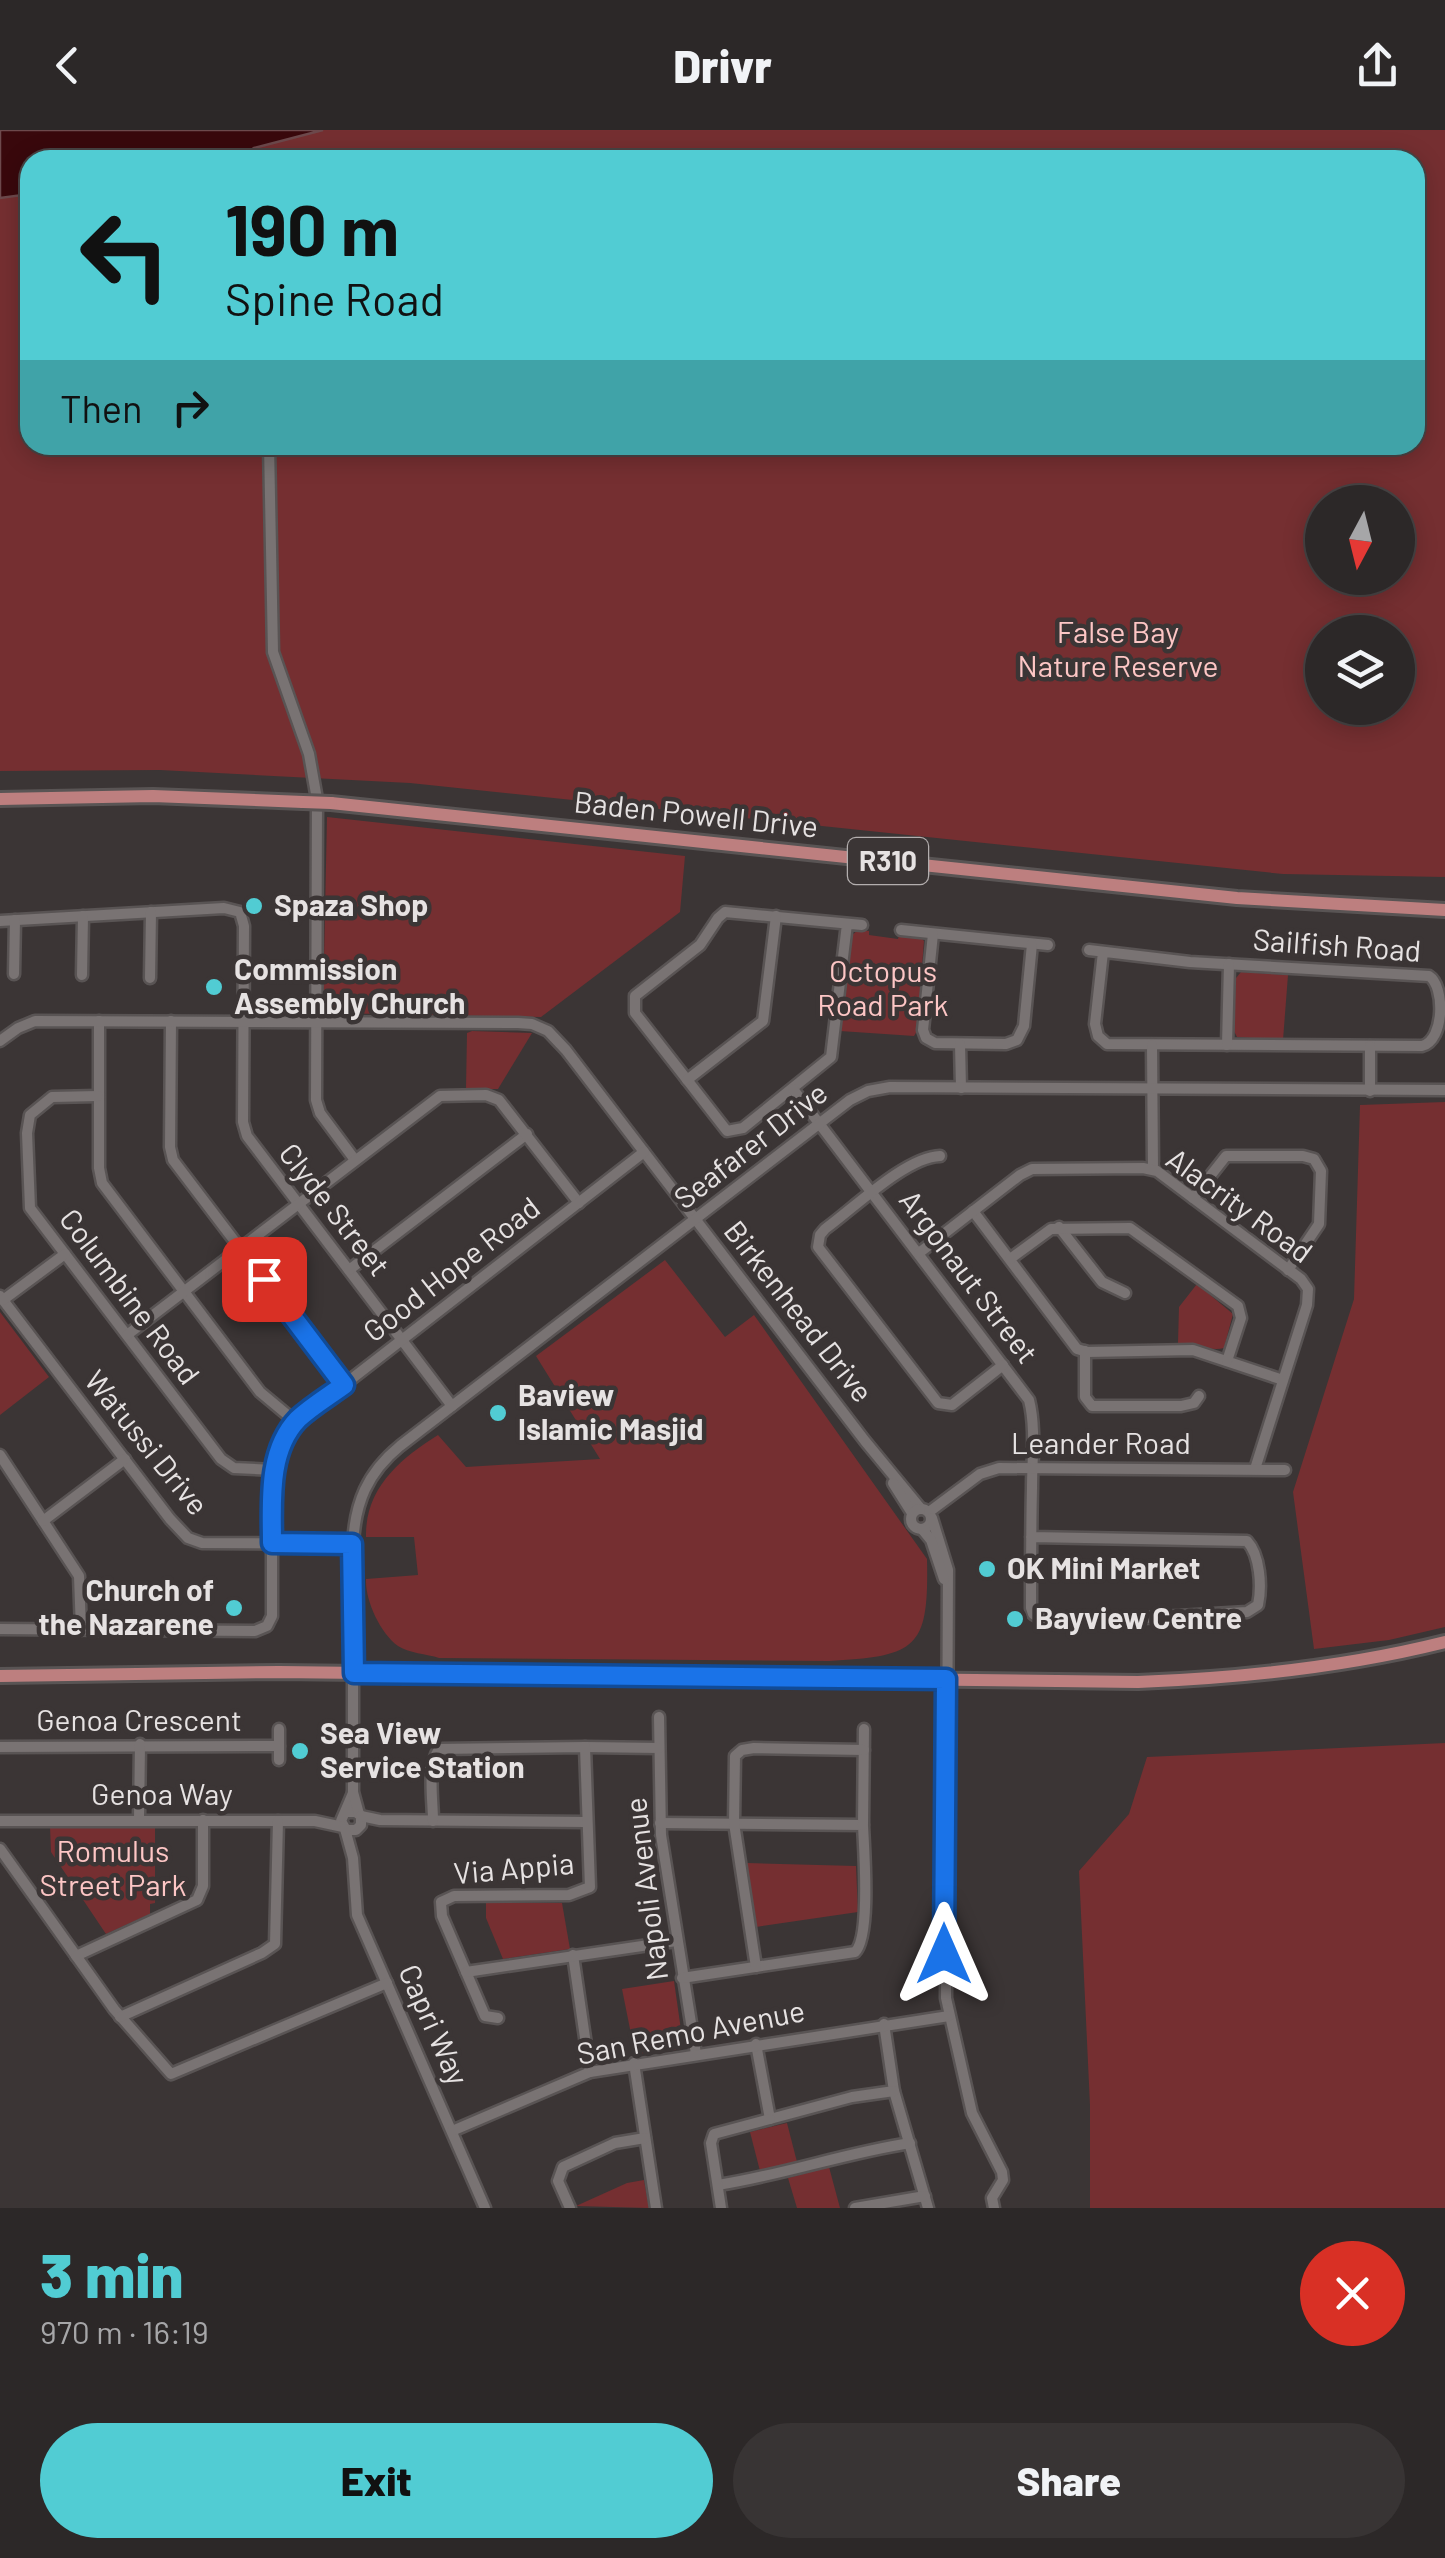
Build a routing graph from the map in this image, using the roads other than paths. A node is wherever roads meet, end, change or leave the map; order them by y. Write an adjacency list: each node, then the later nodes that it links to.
1 (269, 455): 23 (street)
2 (0, 799): 3 (main road, Baden Powell Drive / R310, bridge)
3 (1445, 910)
4 (151, 912): 5 (street); 20 (street); 24 (street, Clyde Street)
5 (83, 916): 7 (street); 19 (street)
6 (776, 916): 9 (street); 30 (street); 30 (street)
7 (15, 920): 8 (street); 18 (street)
8 (0, 921)
9 (847, 924): 10 (street); 32 (street)
10 (862, 926)
11 (901, 930): 12 (street)
12 (933, 934): 13 (street); 26 (street)
13 (1032, 944): 14 (street); 26 (street)
14 (1048, 945)
15 (1089, 950): 16 (street, Sailfish Road)
16 (1103, 952): 17 (street, Sailfish Road); 27 (street, Sailfish Road)
17 (1229, 964): 28 (street); 29 (street, Sailfish Road)
18 (14, 974)
19 (82, 975)
20 (150, 978)
21 (99, 1021): 22 (street); 25 (street); 36 (street)
22 (172, 1021): 24 (street); 50 (street)
23 (316, 1021): 24 (street, Birkenhead Drive); 39 (street, Birkenhead Drive); 41 (street)
24 (243, 1022): 46 (street, Clyde Street)
25 (0, 1042)
26 (960, 1044): 31 (street)
27 (1152, 1045): 28 (street, Sailfish Road); 33 (street)
28 (1226, 1046): 29 (street, Sailfish Road)
29 (1370, 1046): 34 (street)
30 (687, 1080): 32 (street)
31 (961, 1088): 33 (street, Seafarer Drive); 37 (street, Seafarer Drive)
32 (793, 1089): 37 (street, Argonaut Street)
33 (1154, 1089): 34 (street, Seafarer Drive); 42 (street)
34 (1370, 1090): 35 (street, Seafarer Drive)
35 (1445, 1090)
36 (98, 1096): 52 (street, Columbine Road); 56 (street)
37 (819, 1123): 43 (street, Argonaut Street); 48 (street, Seafarer Drive)
38 (527, 1134): 41 (street); 45 (street); 54 (street)
39 (644, 1152): 45 (street, Good Hope Road); 48 (street, Birkenhead Drive)
40 (940, 1156): 43 (street)
41 (356, 1160): 46 (street)
42 (1153, 1169): 44 (street, Alacrity Road); 47 (street, Alacrity Road)
43 (873, 1193): 51 (street, Argonaut Street); 63 (street)
44 (1194, 1198): 55 (street, Alacrity Road); 55 (street)
45 (579, 1203): 60 (street, Good Hope Road)
46 (298, 1204): 50 (street); 54 (street, Clyde Street)
47 (973, 1211): 51 (street, Alacrity Road); 53 (street)
48 (696, 1220): 67 (street, Seafarer Drive); 75 (street, Birkenhead Drive)
49 (1058, 1227): 53 (street); 57 (street); 62 (street)
50 (240, 1248): 56 (street); 65 (street)
51 (919, 1253): 63 (street, Argonaut Street)
52 (65, 1254): 58 (street); 59 (street, Columbine Road)
53 (1010, 1259): 61 (street)
54 (349, 1270): 60 (street, Clyde Street)
55 (1288, 1270): 64 (street, Alacrity Road)
56 (183, 1292): 59 (street); 68 (street)
57 (1126, 1293)
58 (2, 1298): 70 (street, Watussi Drive)
59 (126, 1335): 73 (street, Columbine Road)
60 (402, 1340): 65 (street, Good Hope Road); 67 (street, Clyde Street)
61 (1084, 1351): 62 (street); 66 (street)
62 (1227, 1361): 64 (street)
63 (1003, 1365): 71 (street, Argonaut Street)
64 (1283, 1380): 72 (street, Alacrity Road)
65 (344, 1385): 68 (street, Good Hope Road)
66 (1200, 1396)
67 (452, 1406): 80 (street, Seafarer Drive)
68 (296, 1422): 73 (street, Good Hope Road)
69 (0, 1455): 76 (street)
70 (125, 1458): 76 (street); 79 (street, Watussi Drive)
71 (1032, 1468): 72 (street, Leander Road); 75 (street, Leander Road); 78 (street, Argonaut Street)
72 (1256, 1469): 74 (street, Leander Road)
73 (274, 1470): 79 (street, Good Hope Road)
74 (1286, 1470)
75 (924, 1513): 77 (street, Leander Road); 77 (street, Birkenhead Drive); 81 (street, Birkenhead Drive)
76 (43, 1521): 83 (street)
77 (922, 1529): 81 (street, Birkenhead Drive)
78 (1031, 1537): 78 (street, Argonaut Street)
79 (272, 1543): 80 (street, Watussi Drive); 83 (street, Good Hope Road)
80 (352, 1544): 85 (street, Seafarer Drive)
81 (947, 1590): 87 (street, Birkenhead Drive)
82 (0, 1629): 83 (street)
83 (81, 1630)
84 (1445, 1642): 87 (main road)
85 (354, 1673): 86 (main road); 87 (main road); 98 (street, Capri Way)
86 (0, 1676)
87 (946, 1679): 119 (street, Birkenhead Drive)
88 (660, 1717): 95 (street, Napoli Avenue)
89 (279, 1729): 92 (street)
90 (864, 1729): 96 (street)
91 (140, 1744): 92 (street, Genoa Crescent); 93 (street, Genoa Crescent); 99 (street)
92 (279, 1746): 97 (street)
93 (0, 1747)
94 (585, 1748): 95 (street); 105 (street); 106 (street)
95 (659, 1748): 107 (street, Napoli Avenue)
96 (864, 1750): 108 (street); 109 (street)
97 (279, 1760)
98 (353, 1792): 103 (street, Capri Way); 104 (street, Capri Way)
99 (139, 1819): 100 (street, Genoa Way); 101 (street, Genoa Way)
100 (204, 1820): 102 (street, Genoa Way); 113 (street)
101 (0, 1821)
102 (278, 1821): 103 (street, Genoa Way); 120 (street)
103 (344, 1821): 104 (street, Genoa Way); 104 (street); 111 (street, Capri Way)
104 (360, 1821): 105 (street, Genoa Way); 111 (street, Capri Way)
105 (433, 1821): 106 (street, Genoa Way)
106 (585, 1822): 116 (street, Via Appia)
107 (660, 1823): 108 (street); 112 (street, Napoli Avenue)
108 (734, 1823): 109 (street); 115 (street)
109 (864, 1825): 115 (street)
110 (0, 1849): 113 (street)
111 (353, 1858): 118 (street, Capri Way)
112 (676, 1941): 114 (street); 117 (street, Napoli Avenue)
113 (76, 1956): 120 (street)
114 (573, 1956): 116 (street); 126 (street)
115 (756, 1967): 117 (street)
116 (466, 1972): 121 (street)
117 (682, 1978): 124 (street, Napoli Avenue)
118 (387, 1983): 120 (street); 129 (street, Capri Way)
119 (949, 2016): 122 (street, San Remo Avenue); 140 (street, Birkenhead Drive)
120 (120, 2017)
121 (498, 2018)
122 (884, 2024): 123 (street, San Remo Avenue); 127 (street)
123 (756, 2044): 124 (street, San Remo Avenue); 128 (street)
124 (696, 2054): 125 (street, San Remo Avenue)
125 (634, 2064): 126 (street, San Remo Avenue); 130 (street)
126 (590, 2072): 129 (street, San Remo Avenue)
127 (894, 2092): 128 (street); 131 (street)
128 (770, 2119): 132 (street)
129 (452, 2131): 134 (street, Capri Way)
130 (645, 2138): 135 (street); 136 (street)
131 (910, 2142): 132 (street); 133 (street)
132 (718, 2185): 137 (street)
133 (924, 2196): 138 (street); 139 (street)
134 (486, 2208)
135 (570, 2208)
136 (656, 2208)
137 (721, 2208)
138 (855, 2208)
139 (928, 2208)
140 (994, 2208)

